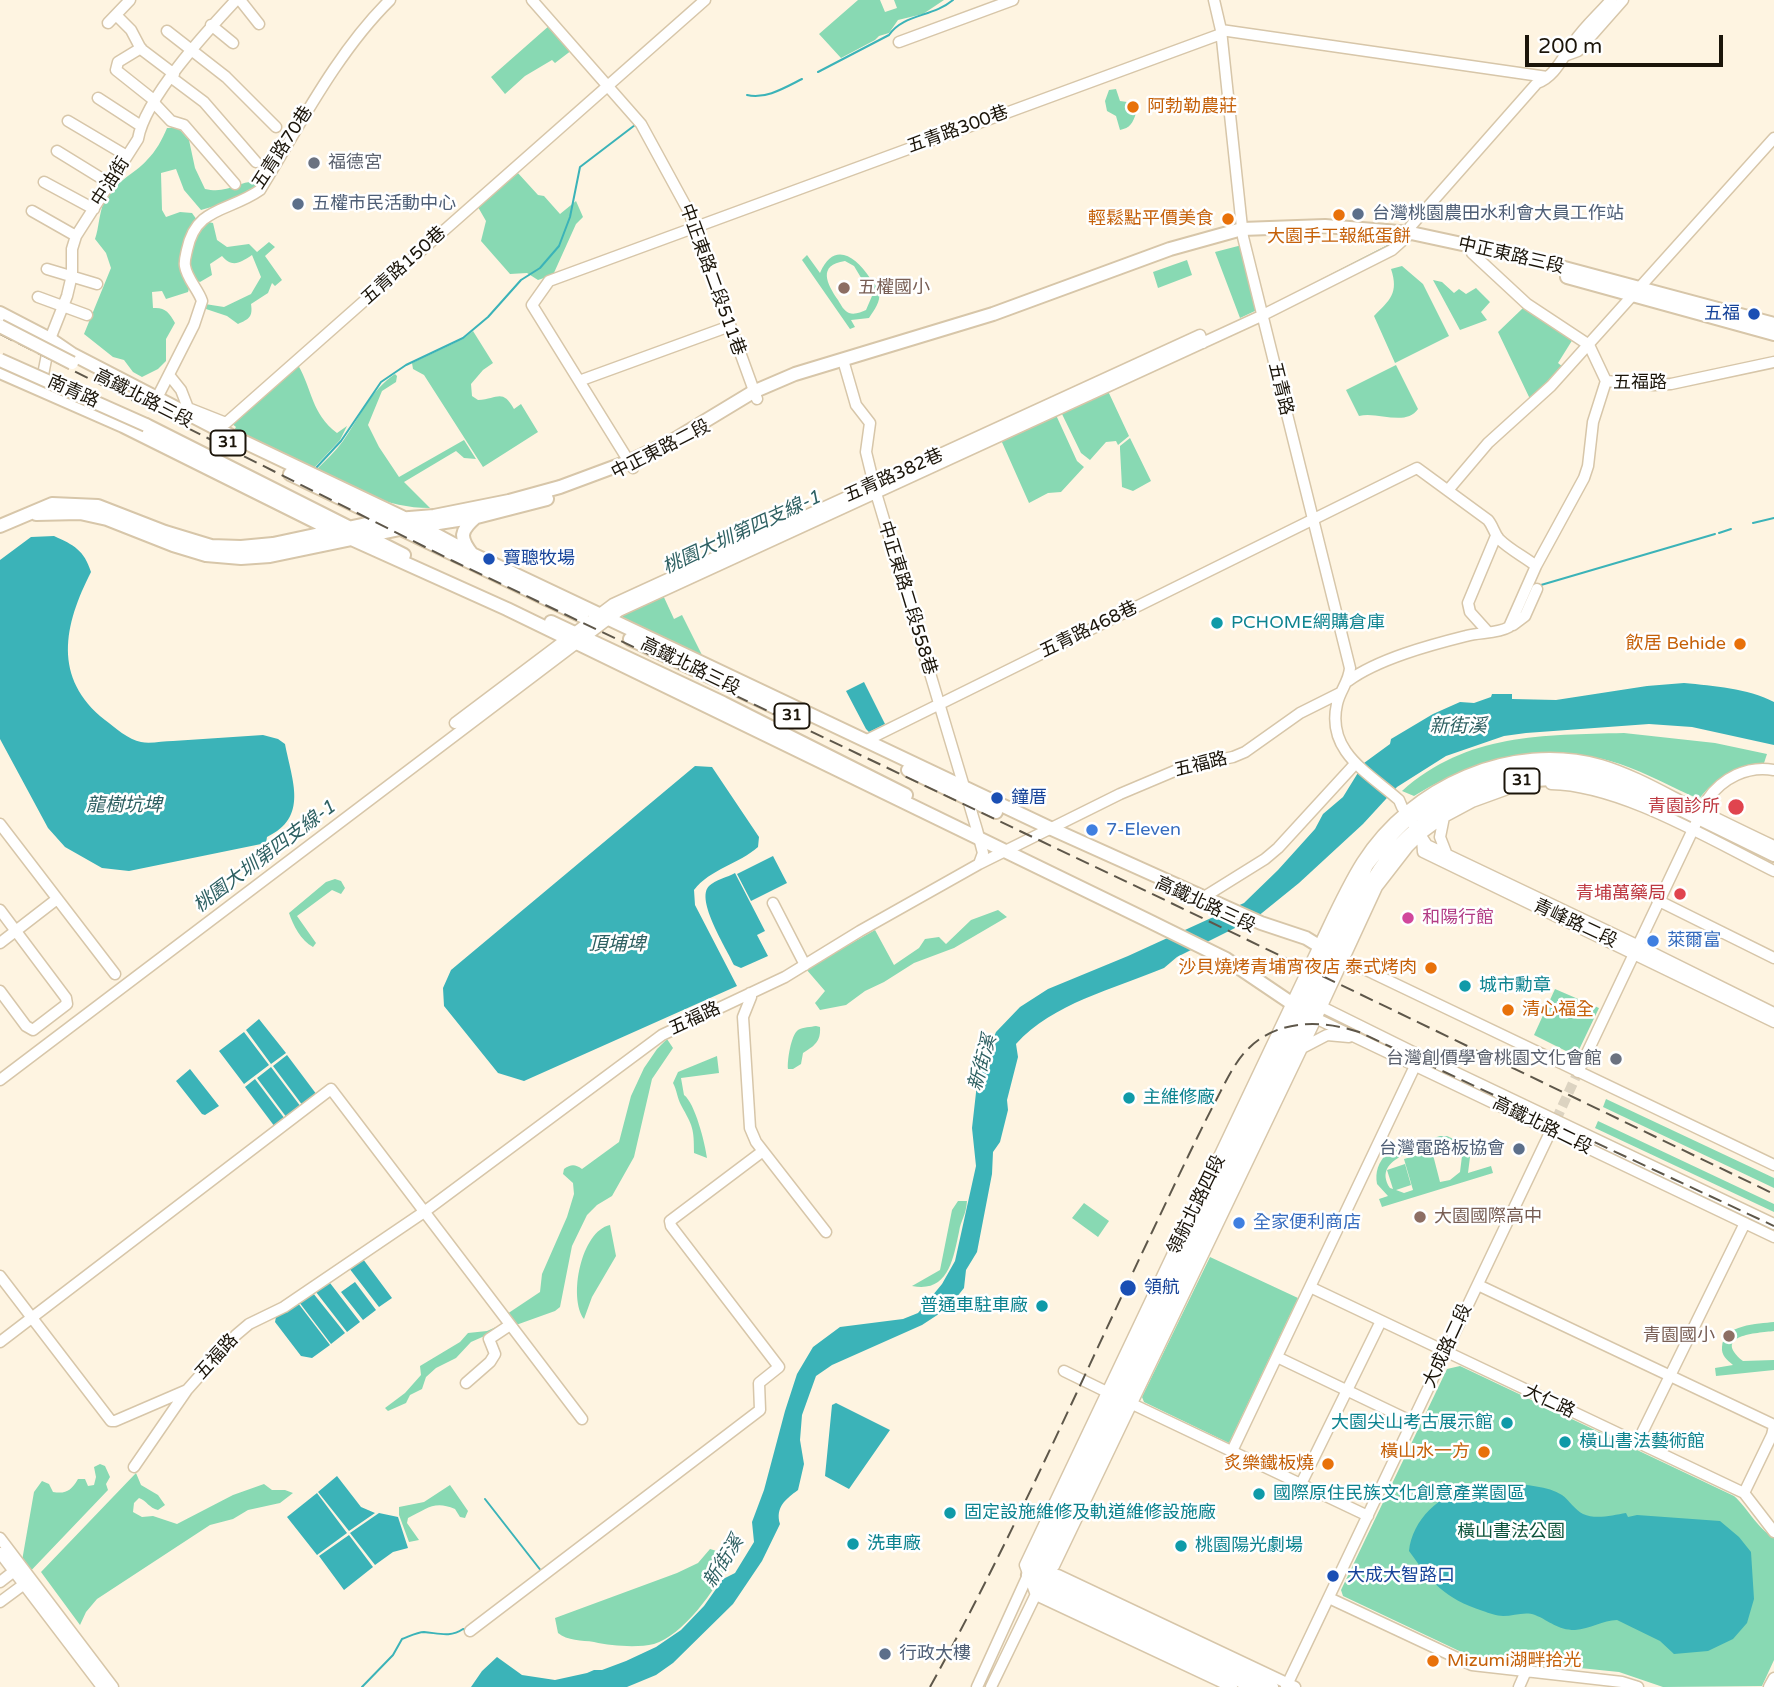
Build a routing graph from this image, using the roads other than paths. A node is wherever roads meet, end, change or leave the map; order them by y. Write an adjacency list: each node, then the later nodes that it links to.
1 (130, 0): 10 (street)
2 (238, 0): 12 (street); 13 (street, 中油街)
3 (390, 0): 63 (street, 五青路70巷)
4 (705, 0): 23 (street, 五青路150巷)
5 (1013, 0): 16 (street)
6 (1214, 0): 15 (street, 五青路)
7 (1611, 0): 20 (street)
8 (1623, 0): 20 (street)
9 (538, 2): 23 (street, 中正東路二段511巷)
10 (116, 15): 11 (street); 18 (street)
11 (108, 23)
12 (259, 24)
13 (211, 25): 17 (street); 19 (street, 中油街)
14 (167, 31): 19 (street)
15 (1221, 32): 22 (street); 38 (street, 五青路300巷); 39 (street, 五青路)
16 (899, 42)
17 (233, 43)
18 (141, 48): 21 (street); 25 (street)
19 (192, 49): 21 (street, 中油街); 28 (street)
20 (1567, 55): 22 (street)
21 (173, 76): 25 (street, 中油街); 32 (street)
22 (1547, 77): 41 (street)
23 (608, 86): 38 (street, 中正東路二段511巷); 63 (street, 五青路150巷)
24 (98, 98): 27 (street)
25 (155, 102): 27 (street, 中油街); 35 (street)
26 (68, 121): 31 (street)
27 (141, 126): 31 (street, 中油街)
28 (276, 127)
29 (1774, 138): 46 (street)
30 (57, 151): 34 (street)
31 (127, 156): 34 (street, 中油街)
32 (256, 162)
33 (44, 182): 36 (street)
34 (109, 183): 36 (street, 中油街)
35 (235, 184)
36 (93, 209): 40 (street, 中油街)
37 (32, 211): 40 (street)
38 (695, 226): 54 (street, 中正東路二段511巷); 64 (street, 五青路300巷)
39 (1242, 233): 41 (main road, 中正東路三段); 51 (street, 五青路); 61 (main road, 中正東路二段)
40 (76, 236): 44 (street, 中油街)
41 (1409, 236): 42 (main road, 中正東路三段); 46 (main road, 中正東路三段); 51 (street, 五青路382巷)
42 (1472, 253): 46 (main road, 中正東路三段); 56 (street)
43 (47, 269): 44 (street)
44 (72, 275): 45 (street); 48 (street, 中油街)
45 (97, 284)
46 (1637, 291): 52 (main road, 中正東路三段); 55 (main road, 中正東路三段); 56 (street)
47 (38, 297): 48 (street)
48 (64, 306): 50 (street); 57 (street, 中油街)
49 (0, 313): 57 (main road)
50 (87, 315)
51 (1261, 316): 72 (street, 五青路382巷); 78 (street, 五青路)
52 (1774, 324)
53 (0, 326): 60 (main road, 南青路 / 31, bridge)
54 (730, 327): 64 (street); 67 (street, 中正東路二段511巷)
55 (1774, 334)
56 (1588, 345): 65 (street); 73 (street)
57 (48, 346): 66 (street, 中油街); 68 (main road, 南青路)
58 (0, 360): 69 (main road, 南青路 / 31, bridge)
59 (1774, 362): 65 (street, 五福路)
60 (72, 363): 77 (main road, 高鐵北路三段 / 31)
61 (844, 363): 67 (main road, 中正東路二段); 72 (street, 中正東路二段558巷)
62 (0, 372): 66 (main road, 南青路)
63 (169, 375): 68 (street, 五青路70巷)
64 (579, 381): 71 (street)
65 (1606, 381): 88 (street, 五福路)
66 (40, 389): 70 (main road, 南青路)
67 (755, 395): 71 (main road, 中正東路二段)
68 (157, 398): 79 (main road, 高鐵北路三段)
69 (146, 425): 83 (main road, 高鐵北路三段 / 31)
70 (124, 426): 74 (main road, 高鐵北路三段)
71 (631, 464): 76 (main road, 中正東路二段); 79 (main road, 中正東路二段)
72 (875, 489): 93 (street, 五青路382巷); 99 (street, 中正東路二段558巷)
73 (1448, 489): 78 (street, 五青路468巷); 85 (street)
74 (298, 512): 82 (main road, 高鐵北路三段); 86 (main road)
75 (22, 515): 80 (main road, 中正東路二段); 83 (main road, 中正東路二段); 86 (main road, 中正東路二段)
76 (477, 517): 81 (main road, 中正東路二段); 87 (main road)
77 (385, 520): 79 (main road, 中正東路二段); 83 (main road, 中正東路二段)
78 (1313, 520): 96 (street, 五青路); 99 (street, 五青路468巷)
79 (402, 523): 81 (main road, 高鐵北路三段); 84 (main road, 中正東路二段); 93 (main road, 高鐵北路三段 / 31)
80 (0, 526)
81 (420, 526): 87 (main road, 高鐵北路三段)
82 (336, 532): 83 (main road, 高鐵北路三段); 86 (main road, 中正東路二段)
83 (350, 533): 84 (main road, 中正東路二段); 91 (main road, 高鐵北路三段)
84 (366, 536): 90 (main road, 高鐵北路三段 / 31)
85 (1496, 536): 88 (street); 94 (street)
86 (295, 540)
87 (472, 554): 93 (main road, 高鐵北路三段)
88 (1536, 566): 92 (street, 五福路)
89 (1537, 589): 92 (street)
90 (488, 593): 91 (main road); 93 (main road, 高鐵北路三段 / 31)
91 (508, 609): 93 (main road, 高鐵北路三段)
92 (1509, 627): 94 (street)
93 (588, 629): 95 (main road, 高鐵北路三段 / 31); 97 (main road, 高鐵北路三段); 100 (main road, 高鐵北路三段); 101 (main road, 高鐵北路三段 / 31); 102 (street); 143 (street)
94 (1488, 632): 96 (street)
95 (710, 677): 97 (main road); 106 (main road, 高鐵北路三段 / 31)
96 (1348, 681): 98 (street)
97 (753, 687): 103 (main road, 高鐵北路三段)
98 (1340, 693): 104 (street); 111 (street, 五福路)
99 (938, 703): 103 (street, 五青路468巷); 106 (street, 中正東路二段558巷)
100 (704, 704): 101 (main road); 112 (main road, 高鐵北路三段)
101 (751, 717): 112 (main road, 高鐵北路三段 / 31)
102 (454, 723)
103 (865, 741): 106 (main road, 高鐵北路三段)
104 (1357, 765): 109 (street); 123 (street)
105 (1774, 770): 108 (street)
106 (966, 793): 111 (main road, 高鐵北路三段 / 31); 112 (street, 中正東路二段558巷)
107 (1444, 817): 108 (street, 31); 109 (street, 31); 117 (street)
108 (1696, 821): 109 (main road, 31); 109 (street, 31); 115 (street, 31); 118 (main road, 31); 120 (main road, 31); 121 (street, 31); 124 (street)
109 (1413, 823): 117 (street, 青峰路二段); 129 (street, 青峰路二段); 130 (street, 31); 130 (main road, 31)
110 (0, 824): 113 (street)
111 (1047, 831): 116 (street, 五福路); 123 (main road, 高鐵北路三段 / 31)
112 (978, 834): 116 (main road, 高鐵北路三段); 119 (street, 中正東路二段558巷)
113 (9, 836): 114 (street); 122 (street)
114 (0, 843)
115 (1774, 846)
116 (1010, 849): 119 (street, 五福路); 136 (main road, 高鐵北路三段)
117 (1447, 855): 129 (street, 青峰路二段)
118 (1774, 855)
119 (979, 864): 132 (street, 五福路)
120 (1774, 864)
121 (1774, 872)
122 (57, 899): 127 (street); 133 (street)
123 (1206, 900): 130 (main road, 高鐵北路三段 / 31)
124 (1657, 901): 129 (street); 131 (street)
125 (773, 903): 132 (street)
126 (0, 910): 127 (street)
127 (16, 931): 128 (street); 134 (street)
128 (0, 943)
129 (1636, 948): 137 (street, 青峰路二段); 138 (street, 青峰路二段); 142 (street)
130 (1331, 953): 136 (main road, 領航北路四段 / 31); 136 (street, 領航北路四段); 142 (street)
131 (1774, 958)
132 (804, 965): 135 (street, 五福路)
133 (115, 974)
134 (0, 991)
135 (750, 993): 146 (street); 148 (street, 五福路)
136 (1307, 1007): 139 (street, 高鐵北路二段); 140 (street, 領航北路四段); 144 (street, 高鐵北路二段); 167 (main road, 領航北路四段); 167 (street, 領航北路四段)
137 (1774, 1013)
138 (1774, 1022)
139 (1357, 1038): 140 (street); 141 (street, 高鐵北路二段)
140 (1301, 1049): 167 (street, 領航北路四段)
141 (1415, 1066): 145 (street, 高鐵北路二段); 155 (street)
142 (1578, 1072): 147 (street)
143 (0, 1080)
144 (1556, 1119): 145 (street, 大成路二段); 150 (street, 高鐵北路二段)
145 (1551, 1130): 149 (street, 高鐵北路二段); 154 (street, 大成路二段)
146 (763, 1151): 151 (street); 187 (street)
147 (1773, 1163)
148 (424, 1212): 156 (street); 158 (street); 165 (street, 五福路)
149 (1745, 1223): 152 (street, 高鐵北路二段); 163 (street)
150 (1774, 1223)
151 (826, 1232)
152 (1774, 1237)
153 (0, 1276): 156 (street)
154 (1478, 1285): 160 (street, 大成路二段); 163 (street)
155 (1310, 1287): 157 (street, 大仁路); 161 (street)
156 (32, 1318): 159 (street); 165 (street)
157 (1381, 1321): 160 (street, 大仁路); 166 (street)
158 (510, 1325): 164 (street); 168 (street)
159 (0, 1342)
160 (1446, 1352): 169 (street, 大成路二段); 171 (street, 大仁路)
161 (1277, 1357): 166 (street); 172 (street)
162 (1064, 1371): 167 (street)
163 (1670, 1376): 170 (street); 171 (street)
164 (466, 1383)
165 (187, 1390): 173 (street, 五福路)
166 (1347, 1391): 169 (street); 174 (street)
167 (1120, 1398): 172 (street); 181 (street, 領航北路四段); 184 (main road, 領航北路四段)
168 (582, 1419)
169 (1413, 1422): 176 (street, 大成路二段)
170 (1774, 1425): 175 (street)
171 (1637, 1443): 175 (street, 大仁路)
172 (1232, 1451): 174 (street)
173 (134, 1467)
174 (1301, 1484): 176 (street)
175 (1744, 1493): 177 (street, 大仁路)
176 (1368, 1516): 185 (street, 大成路二段)
177 (1774, 1532)
178 (0, 1538): 180 (street)
179 (0, 1553): 180 (street)
180 (18, 1568): 182 (street); 183 (street)
181 (1056, 1571): 184 (street); 190 (street)
182 (28, 1581): 186 (street); 191 (street); 192 (street)
183 (0, 1582)
184 (1035, 1583): 193 (street); 194 (street); 195 (street); 196 (main road); 197 (main road)
185 (1329, 1598): 188 (street); 190 (street, 大成路二段)
186 (0, 1602)
187 (470, 1631)
188 (1526, 1671): 198 (street); 199 (street)
189 (1774, 1678): 200 (street)
190 (1290, 1686)
191 (102, 1687)
192 (113, 1687)
193 (977, 1687)
194 (991, 1687)
195 (1232, 1687)
196 (1253, 1687)
197 (1272, 1687)
198 (1519, 1687)
199 (1638, 1687)
200 (1769, 1687)

